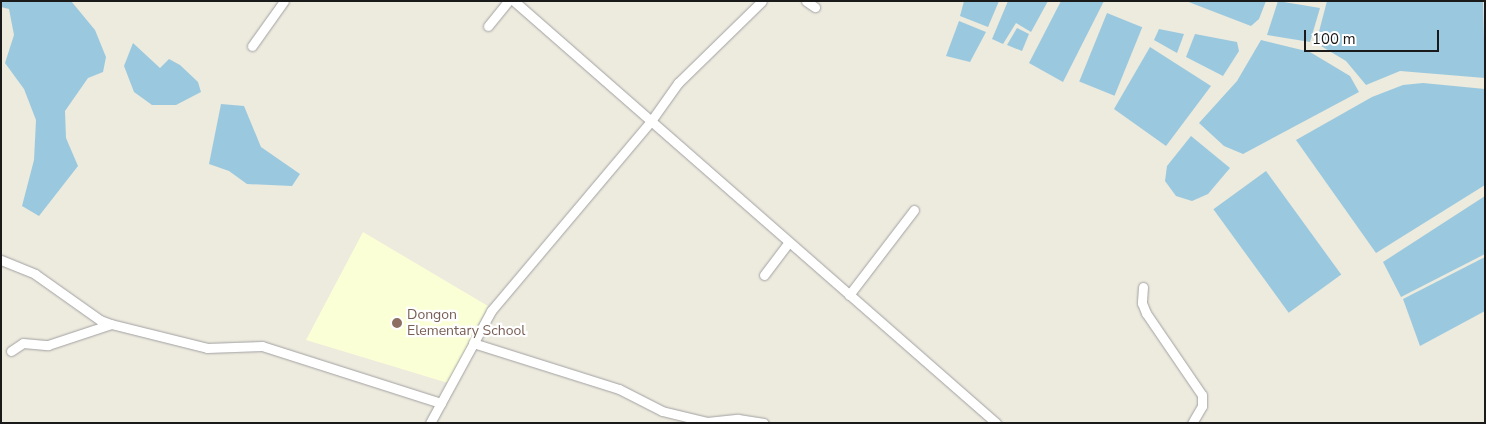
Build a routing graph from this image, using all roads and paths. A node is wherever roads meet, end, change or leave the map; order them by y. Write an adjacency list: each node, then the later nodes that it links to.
1 (284, 1): 8 (street)
2 (508, 1): 7 (street)
3 (514, 1): 9 (street)
4 (762, 1): 9 (street)
5 (806, 1): 6 (street)
6 (815, 7)
7 (488, 26)
8 (252, 46)
9 (651, 121): 11 (street); 17 (street)
10 (914, 210): 15 (street)
11 (789, 242): 13 (street); 15 (street)
12 (1, 260): 16 (street)
13 (764, 275)
14 (1143, 287): 23 (street)
15 (849, 294): 22 (street)
16 (111, 324): 18 (street); 19 (street)
17 (473, 343): 19 (street); 21 (street)
18 (11, 351)
19 (441, 403): 20 (street)
20 (430, 423)
21 (764, 423)
22 (996, 423)
23 (1192, 423)

